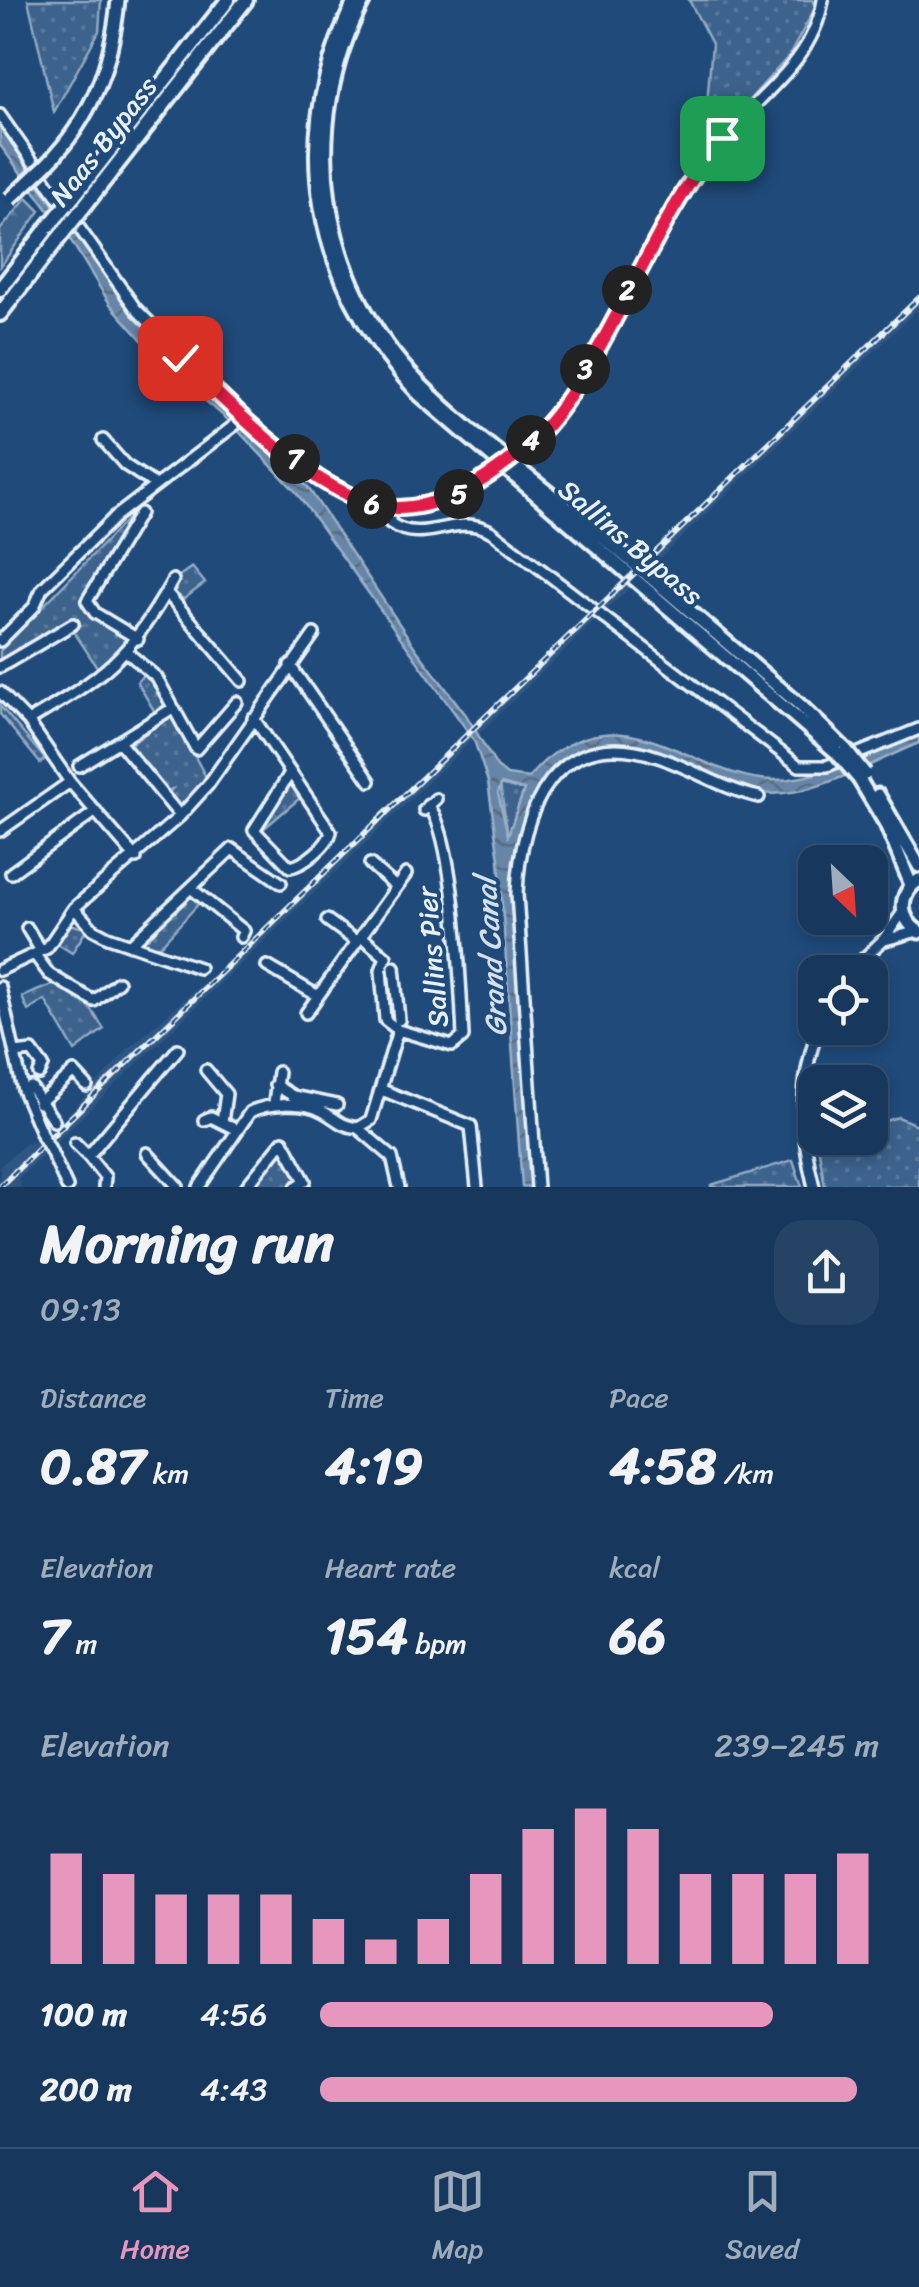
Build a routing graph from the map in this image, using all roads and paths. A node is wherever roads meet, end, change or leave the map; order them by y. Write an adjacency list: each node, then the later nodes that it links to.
1 (118, 0): 9 (main road, bridge)
2 (225, 0): 7 (highway, Naas Bypass)
3 (249, 0): 7 (highway, Naas Bypass)
4 (355, 0): 34 (main road, Sallins Bypass)
5 (364, 0): 34 (main road, Sallins Bypass)
6 (822, 0): 15 (street, bridge)
7 (166, 90): 10 (highway, Naas Bypass, bridge); 11 (highway, Naas Bypass, bridge)
8 (0, 114): 12 (street)
9 (0, 210)
10 (0, 289)
11 (0, 314)
12 (242, 418): 14 (street); 15 (street)
13 (103, 440): 14 (street)
14 (154, 484): 22 (street)
15 (390, 508): 32 (street)
16 (140, 513): 21 (street)
17 (172, 580): 18 (street)
18 (166, 592): 21 (street); 26 (street)
19 (73, 624): 25 (street)
20 (314, 634): 24 (street)
21 (138, 638): 23 (street)
22 (0, 642)
23 (128, 653): 29 (street); 31 (street)
24 (290, 665): 30 (street); 38 (street)
25 (0, 667)
26 (242, 681)
27 (0, 692): 31 (street)
28 (236, 702): 29 (street)
29 (173, 708): 33 (street)
30 (253, 718): 36 (street); 43 (street)
31 (28, 721): 39 (street)
32 (919, 729)
33 (120, 742): 35 (street); 43 (street)
34 (841, 751): 37 (main road, Sallins Bypass, bridge)
35 (79, 766)
36 (290, 773): 36 (street)
37 (862, 776): 47 (main road, Sallins Bypass); 50 (main road, Sallins Bypass)
38 (370, 781)
39 (70, 782): 42 (street); 44 (street)
40 (759, 797): 105 (street)
41 (429, 805): 75 (street, Sallins Pier)
42 (96, 811): 45 (street); 48 (street)
43 (180, 816): 45 (street)
44 (0, 831)
45 (136, 858): 54 (street)
46 (370, 864): 52 (street)
47 (919, 866)
48 (12, 873)
49 (406, 874): 52 (street)
50 (915, 882): 55 (main road)
51 (281, 883): 53 (street)
52 (396, 887): 60 (street)
53 (192, 889): 59 (street); 62 (street)
54 (74, 908): 62 (street); 63 (street)
55 (903, 912): 58 (main road); 61 (street)
56 (327, 920): 60 (street)
57 (27, 928): 63 (street)
58 (918, 932): 61 (street)
59 (241, 937)
60 (359, 939): 72 (street, Sallins Pier); 73 (street)
61 (883, 940): 64 (street)
62 (130, 945): 67 (street)
63 (38, 953): 68 (street); 69 (street)
64 (868, 955)
65 (267, 966): 73 (street)
66 (394, 967): 70 (street)
67 (199, 968)
68 (0, 970)
69 (118, 982)
70 (396, 985): 72 (street); 75 (street)
71 (0, 987): 78 (street)
72 (382, 987): 75 (street, Sallins Pier)
73 (318, 996): 74 (street)
74 (306, 1013)
75 (399, 1025): 85 (street, Sallins Pier)
76 (815, 1045): 106 (street)
77 (178, 1050): 96 (street)
78 (15, 1053): 81 (street); 84 (street)
79 (206, 1070): 91 (street)
80 (278, 1072): 82 (street)
81 (38, 1074)
82 (275, 1085): 86 (street); 88 (street)
83 (87, 1086): 87 (street)
84 (23, 1090): 87 (street); 98 (street, bridge)
85 (382, 1090): 92 (street, Sallins Pier); 104 (street)
86 (274, 1103): 92 (street); 93 (street)
87 (39, 1104): 90 (street)
88 (337, 1105)
89 (204, 1120): 91 (street)
90 (54, 1121)
91 (222, 1122): 93 (street)
92 (358, 1128): 103 (street)
93 (237, 1130): 97 (street)
94 (76, 1144): 96 (street)
95 (147, 1153): 100 (street)
96 (88, 1156): 99 (street)
97 (202, 1186)
98 (67, 1187)
99 (104, 1187)
100 (178, 1187)
101 (246, 1187): 102 (street)
102 (296, 1187)
103 (399, 1187)
104 (477, 1187)
105 (537, 1187)
106 (814, 1187)

